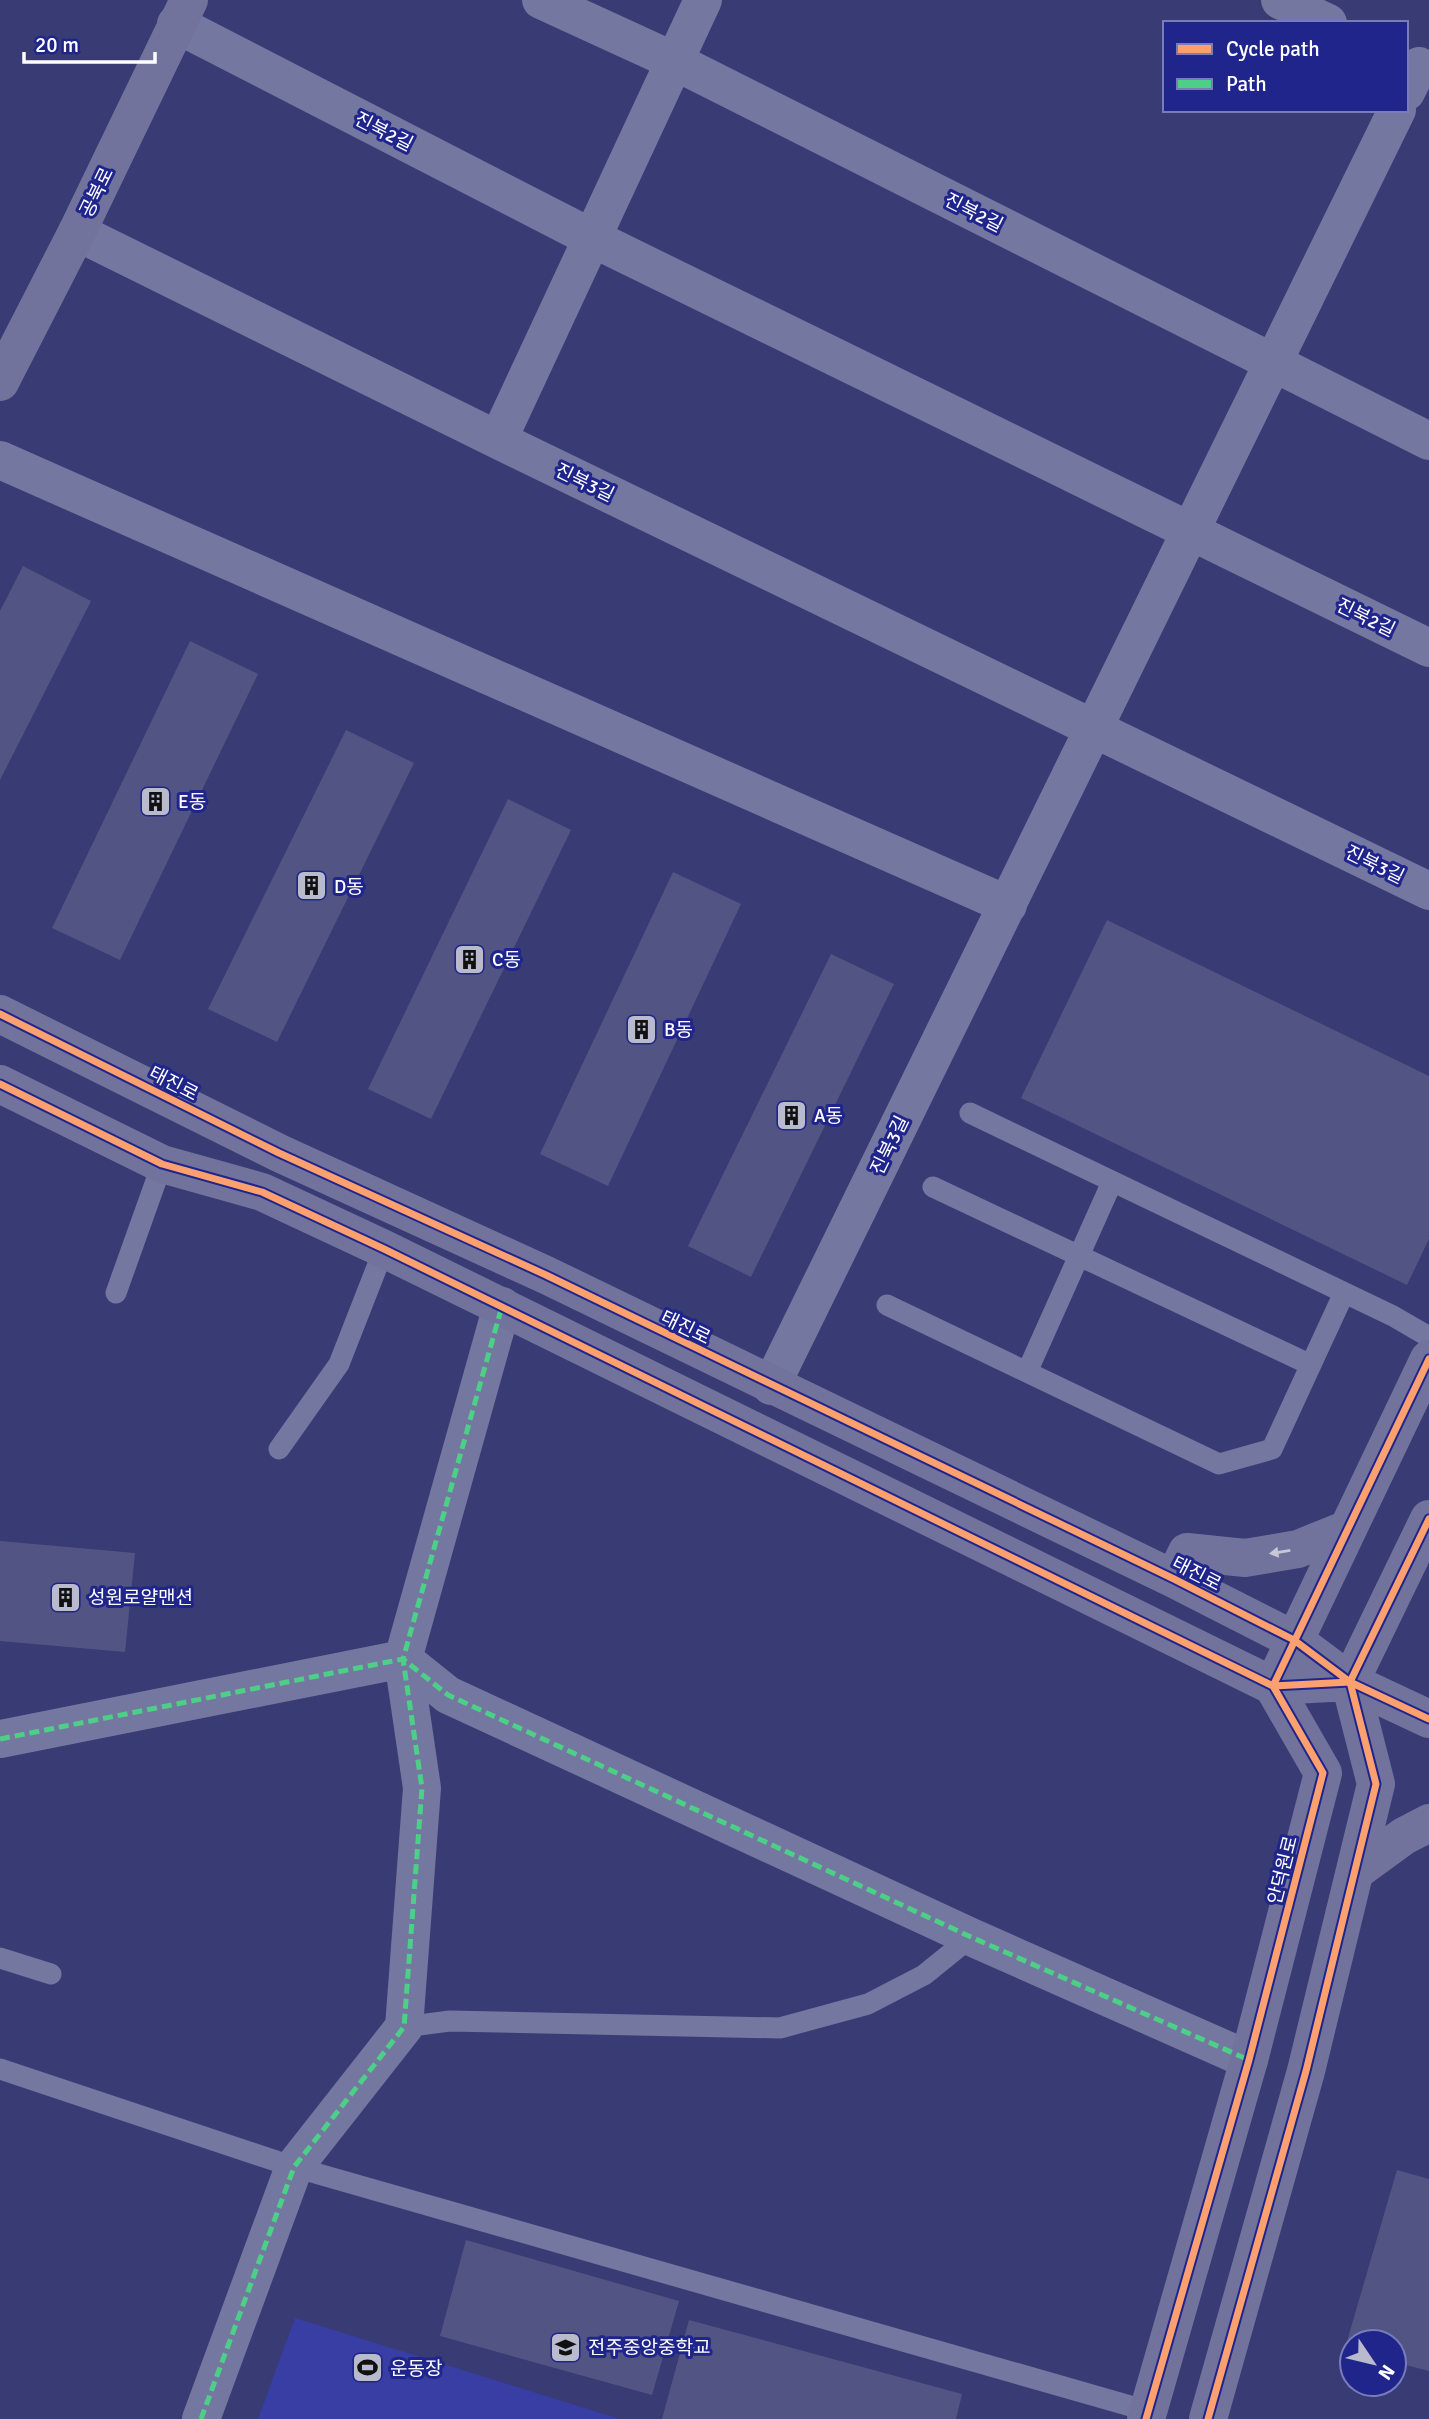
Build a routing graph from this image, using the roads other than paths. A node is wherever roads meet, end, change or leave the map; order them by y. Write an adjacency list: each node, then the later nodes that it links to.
1 (541, 0): 6 (street, 진북2길)
2 (703, 0): 6 (street)
3 (1280, 0): 5 (street)
4 (182, 12): 8 (street, 공북로); 9 (street, 진북2길)
5 (1324, 21)
6 (674, 61): 9 (street); 10 (street, 진북2길)
7 (1396, 112): 10 (street)
8 (77, 232): 11 (street, 공북로); 12 (street, 진북3길)
9 (592, 238): 12 (street); 15 (street, 진북2길)
10 (1274, 363): 13 (street, 진북2길); 15 (street)
11 (0, 382)
12 (498, 440): 17 (street, 진북3길)
13 (1429, 441)
14 (0, 460): 19 (street)
15 (1191, 531): 16 (street, 진북2길); 17 (street)
16 (1429, 648)
17 (1096, 727): 18 (street, 진북3길); 19 (street, 진북3길)
18 (1429, 891)
19 (1008, 905): 36 (street, 진북3길)
20 (0, 1014): 36 (street, 태진로)
21 (0, 1084): 23 (street, 태진로)
22 (970, 1113): 24 (lane)
23 (163, 1164): 26 (street, 태진로); 28 (lane)
24 (1112, 1182): 27 (lane); 29 (lane)
25 (933, 1187): 27 (lane)
26 (384, 1249): 31 (street, 태진로); 37 (lane)
27 (1079, 1256): 34 (lane); 35 (lane)
28 (116, 1293)
29 (1344, 1293): 32 (lane); 34 (lane)
30 (887, 1305): 35 (lane)
31 (502, 1306): 42 (street); 44 (street, 태진로)
32 (1429, 1337)
33 (1429, 1359): 39 (street)
34 (1311, 1365): 35 (lane)
35 (1027, 1372)
36 (771, 1386): 40 (street, 태진로)
37 (279, 1449)
38 (1429, 1519): 43 (street)
39 (1345, 1530): 40 (street, one-way to 40); 41 (street)
40 (1174, 1579): 41 (street, 태진로)
41 (1294, 1640): 43 (street, 태진로); 44 (street)
42 (403, 1659): 46 (street); 49 (street); 52 (street)
43 (1350, 1682): 44 (street, 태진로); 45 (street, 태진로); 48 (street)
44 (1273, 1686): 53 (street, 안덕원로)
45 (1429, 1719)
46 (0, 1739)
47 (1429, 1823): 48 (street)
48 (1356, 1871): 58 (street)
49 (971, 1937): 52 (lane); 53 (street)
50 (0, 1958): 51 (lane)
51 (51, 1974)
52 (404, 2028): 55 (street)
53 (1250, 2060): 56 (street, 안덕원로)
54 (0, 2069): 55 (lane)
55 (294, 2167): 56 (lane); 57 (street)
56 (1147, 2415)
57 (201, 2419)
58 (1208, 2419)

